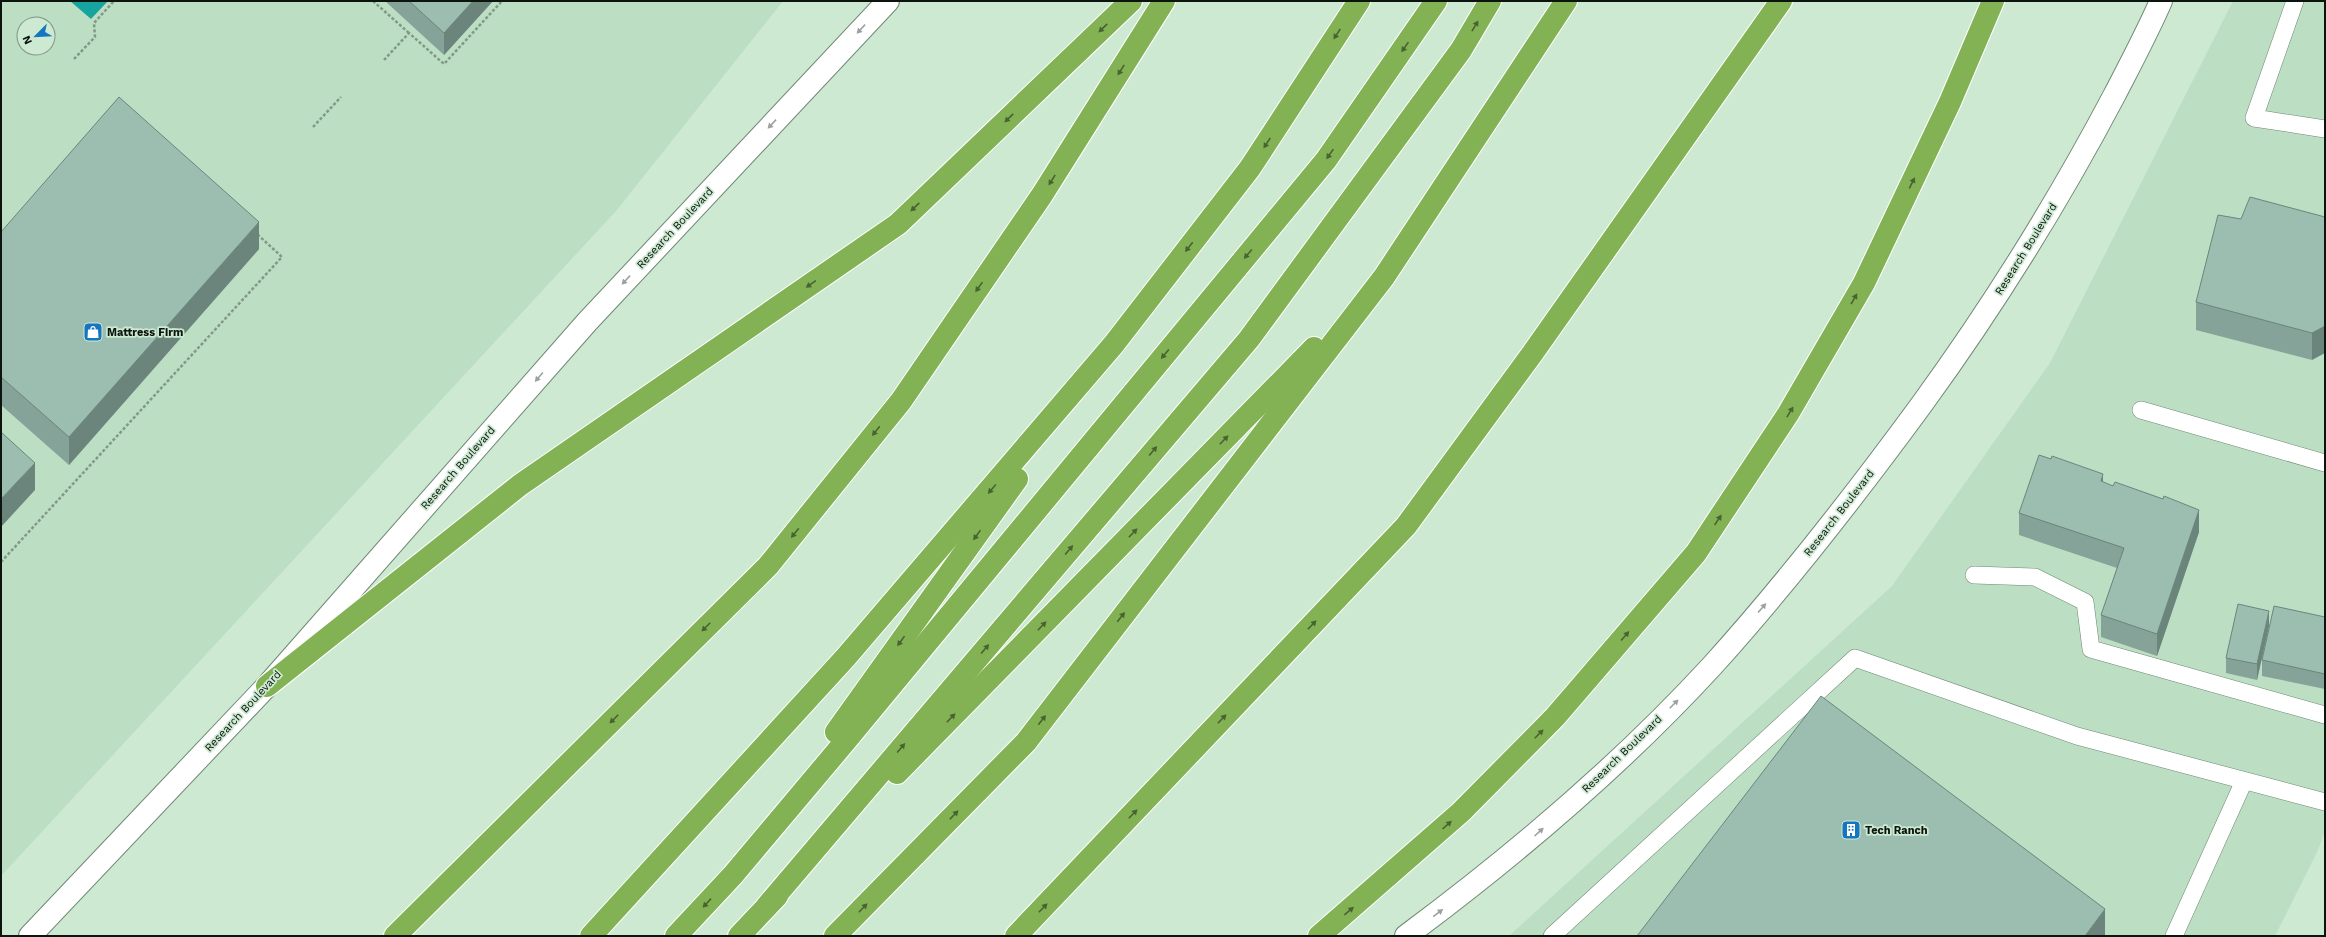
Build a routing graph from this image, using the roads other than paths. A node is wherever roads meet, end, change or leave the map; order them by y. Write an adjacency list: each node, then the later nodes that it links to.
1 (888, 1): 18 (main road, Research Boulevard, one-way to 18)
2 (1131, 1): 18 (highway, one-way to 18)
3 (1164, 1): 25 (highway, one-way to 25)
4 (1358, 1): 14 (highway, one-way to 14)
5 (1490, 1): 23 (highway, one-way to 5)
6 (1566, 1): 13 (highway)
7 (1780, 1): 30 (highway, one-way to 7)
8 (1993, 1): 31 (highway, one-way to 8)
9 (2161, 1): 32 (main road, Research Boulevard, one-way to 9)
10 (2295, 1): 12 (lane)
11 (1432, 8): 22 (highway, one-way to 22)
12 (2325, 129)
13 (1384, 277): 23 (highway, one-way to 13); 29 (highway, one-way to 13)
14 (1114, 344): 22 (highway, one-way to 22); 26 (highway, one-way to 26)
15 (2141, 410): 16 (lane)
16 (2325, 463)
17 (1974, 575): 19 (lane)
18 (267, 686): 24 (main road, Research Boulevard)
19 (2325, 715)
20 (2244, 781): 21 (lane); 33 (lane); 34 (lane)
21 (2325, 802)
22 (734, 875): 27 (highway, one-way to 27)
23 (767, 906): 28 (highway)
24 (30, 936)
25 (395, 936)
26 (591, 936)
27 (676, 936)
28 (739, 936)
29 (835, 936)
30 (1016, 936)
31 (1319, 936)
32 (1406, 936)
33 (1552, 936)
34 (2174, 936)

